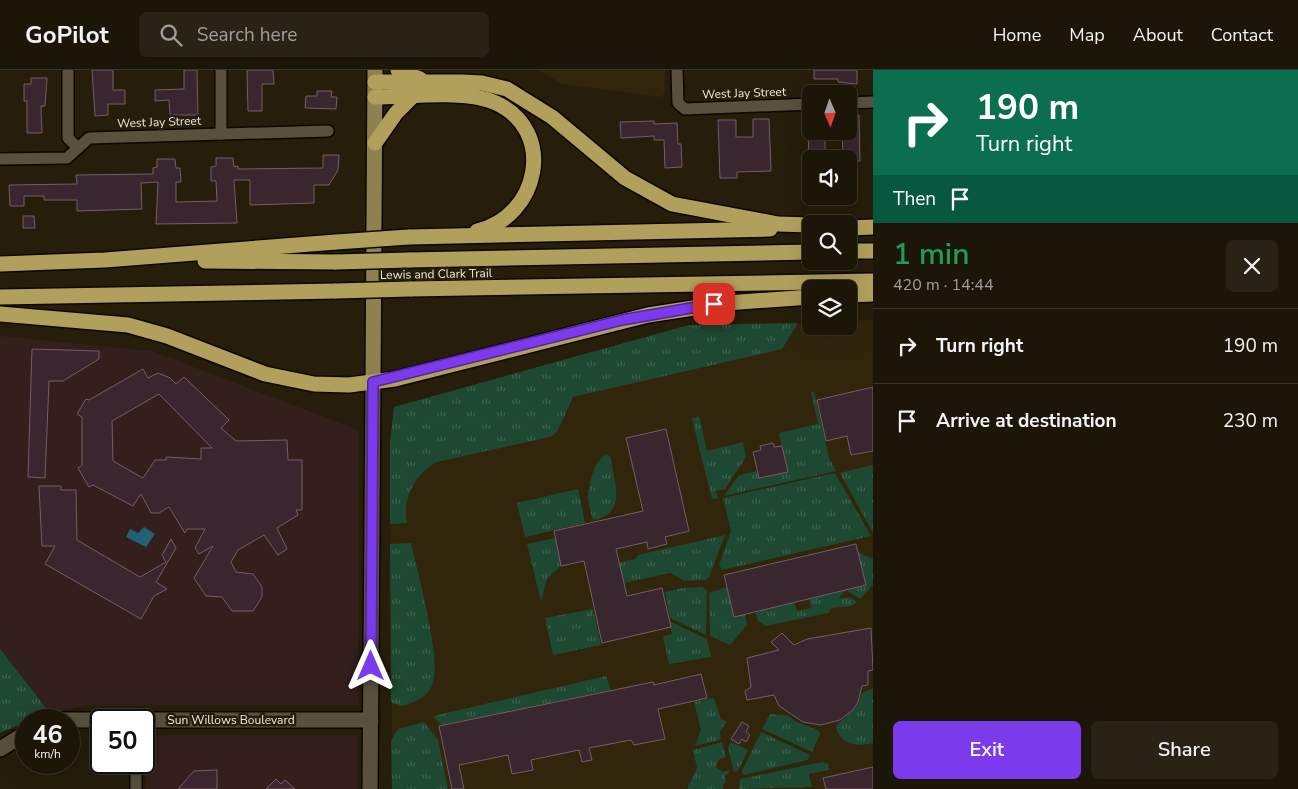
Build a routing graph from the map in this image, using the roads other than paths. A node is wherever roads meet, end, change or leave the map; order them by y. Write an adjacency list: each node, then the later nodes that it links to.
1 (68, 70): 14 (street)
2 (221, 70): 12 (street)
3 (398, 70): 5 (highway)
4 (677, 70): 10 (street, West Jay Street)
5 (428, 82): 6 (highway); 16 (highway)
6 (375, 83): 7 (highway); 13 (main road)
7 (413, 96): 13 (highway); 20 (highway)
8 (873, 102): 9 (street)
9 (858, 103)
10 (802, 104)
11 (328, 131): 12 (street, West Jay Street)
12 (222, 134): 14 (street, West Jay Street)
13 (375, 143): 32 (main road)
14 (78, 148): 15 (street, West Jay Street)
15 (0, 159)
16 (802, 226)
17 (802, 227): 20 (highway)
18 (873, 227): 19 (highway)
19 (857, 228)
20 (409, 237): 24 (highway, bridge)
21 (857, 251): 22 (highway)
22 (873, 251)
23 (802, 252): 24 (highway, bridge)
24 (105, 260): 25 (highway)
25 (0, 264)
26 (873, 281): 29 (highway, Lewis and Clark Trail, bridge)
27 (873, 294): 28 (highway)
28 (857, 295)
29 (0, 297)
30 (802, 298): 32 (highway)
31 (0, 314): 32 (highway)
32 (373, 382): 34 (main road)
33 (155, 720): 34 (main road, Sun Willows Boulevard)
34 (371, 720): 39 (main road)
35 (15, 740): 36 (main road)
36 (0, 749)
37 (136, 774): 38 (street)
38 (136, 789)
39 (370, 789)

